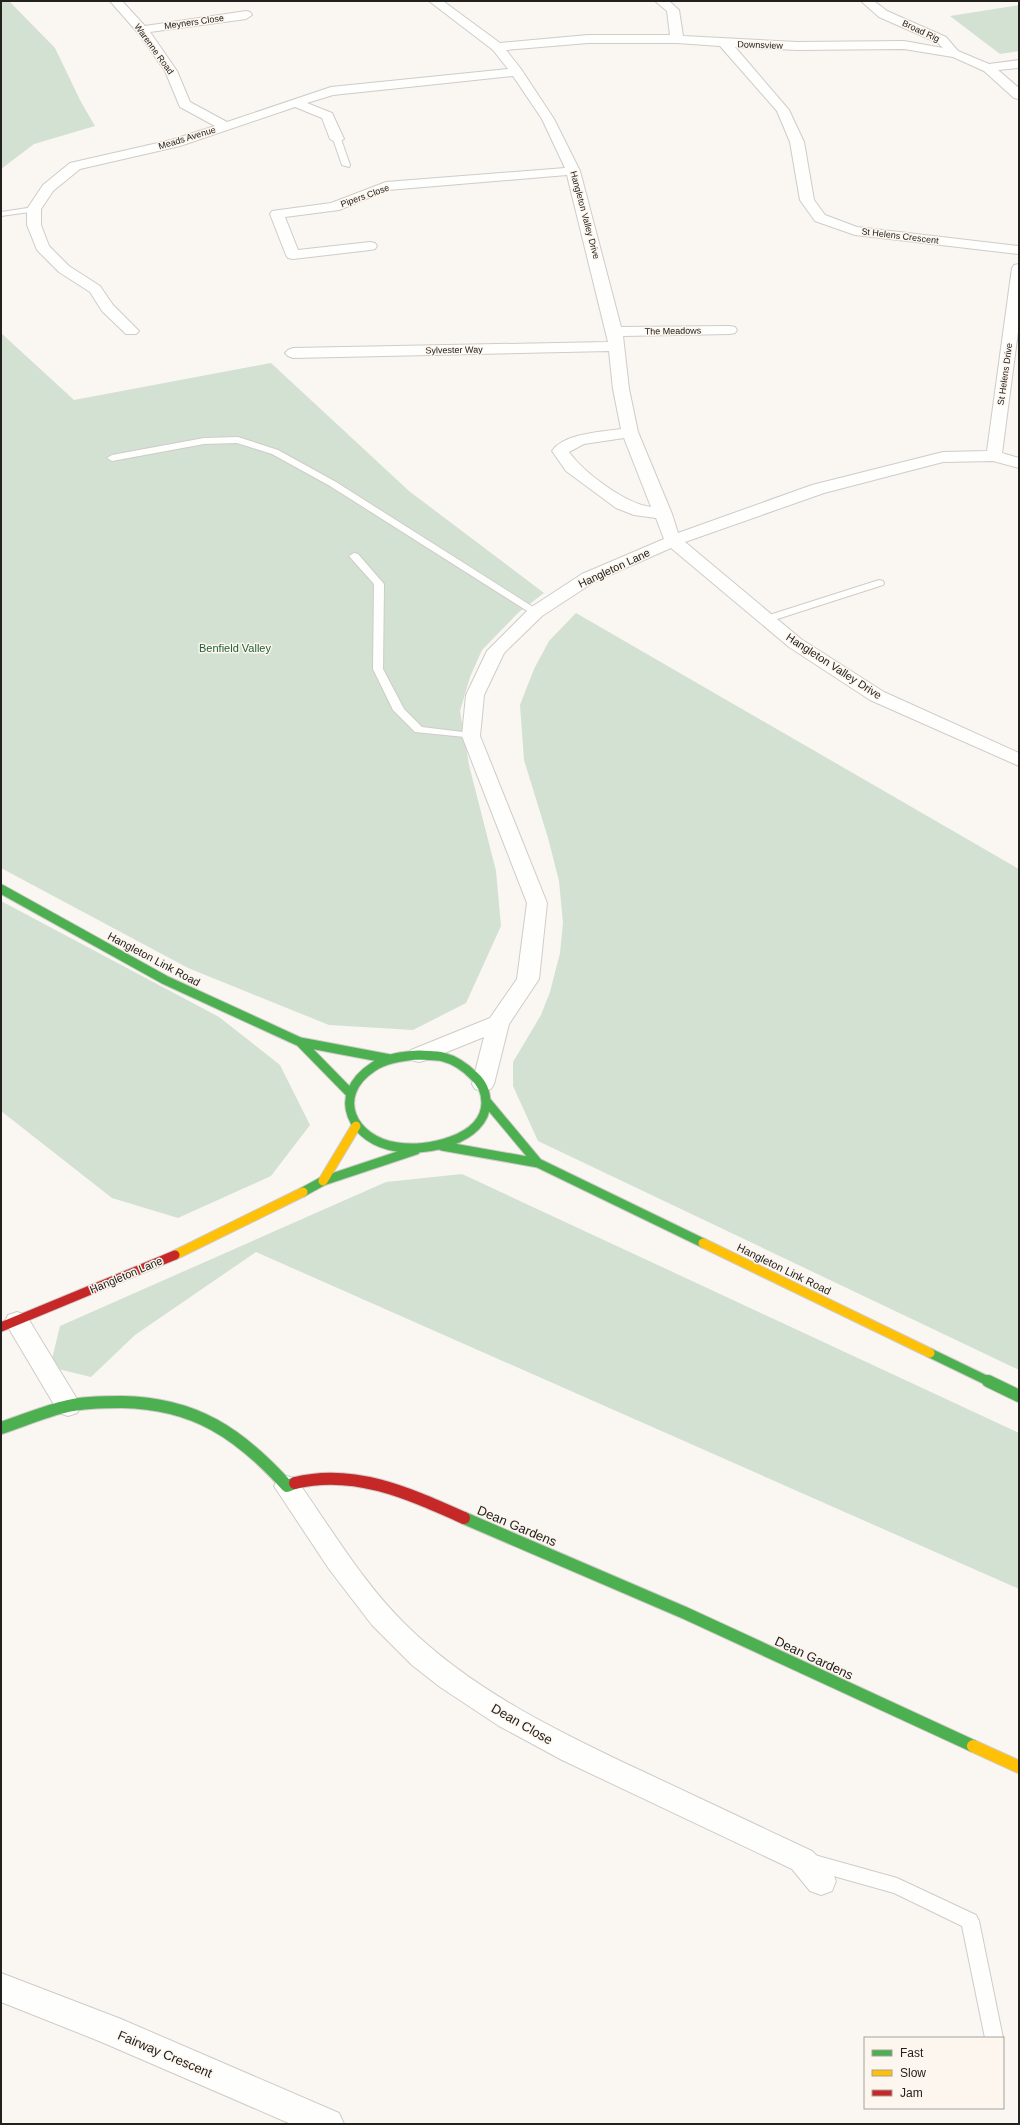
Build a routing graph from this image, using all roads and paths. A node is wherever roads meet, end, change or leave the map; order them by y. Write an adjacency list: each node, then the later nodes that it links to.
1 (116, 1): 7 (street, Warenne Road)
2 (435, 1): 11 (street, Hangleton Valley Drive)
3 (661, 1): 8 (street)
4 (867, 1): 6 (street, Broad Rig)
5 (246, 15): 7 (street, Meyners Close)
6 (880, 23): 10 (street); 12 (street, Broad Rig)
7 (142, 30): 18 (street, Warenne Road)
8 (677, 39): 9 (street, Downsview); 11 (street, Downsview)
9 (724, 43): 10 (street, Downsview); 25 (street, St Helens Crescent)
10 (852, 45): 12 (street, Downsview)
11 (497, 47): 15 (street, Hangleton Valley Drive)
12 (956, 54): 14 (street, Downsview)
13 (1019, 64): 14 (street)
14 (988, 68): 16 (street)
15 (517, 72): 17 (street, Meads Avenue); 21 (street, Hangleton Valley Drive)
16 (1019, 95)
17 (296, 103): 18 (street, Meads Avenue); 19 (street)
18 (225, 126): 22 (street, Meads Avenue)
19 (337, 139): 20 (lane)
20 (346, 165)
21 (573, 170): 24 (street, Pipers Close); 29 (street, Hangleton Valley Drive)
22 (34, 209): 23 (lane); 28 (street)
23 (1, 214)
24 (370, 246)
25 (1019, 250)
26 (1019, 268): 32 (street, St Helens Drive)
27 (730, 330): 29 (street, The Meadows)
28 (131, 331)
29 (615, 339): 30 (street, Sylvester Way); 31 (street, Hangleton Valley Drive)
30 (293, 353)
31 (630, 432): 35 (street, Hangleton Valley Drive); 35 (street)
32 (994, 456): 34 (street, Hangleton Lane); 36 (street, Hangleton Lane)
33 (112, 458): 39 (lane)
34 (1019, 463)
35 (664, 514): 36 (street, Hangleton Valley Drive)
36 (673, 541): 39 (street, Hangleton Lane); 40 (street, Hangleton Valley Drive)
37 (354, 556): 41 (lane)
38 (879, 583): 40 (lane)
39 (536, 612): 41 (street, Hangleton Lane)
40 (767, 619): 42 (street, Hangleton Valley Drive)
41 (471, 736): 44 (street, Hangleton Lane)
42 (1019, 760)
43 (1, 889): 45 (main road, Hangleton Link Road)
44 (498, 1023): 46 (street); 49 (street, Hangleton Lane)
45 (300, 1042): 47 (main road, Hangleton Link Road); 48 (main road, Hangleton Link Road)
46 (419, 1054): 47 (main road); 49 (main road)
47 (390, 1059): 48 (main road)
48 (349, 1092): 50 (main road)
49 (485, 1093): 51 (main road); 53 (main road, Hangleton Link Road)
50 (356, 1126): 52 (main road); 54 (main road)
51 (442, 1146): 52 (main road); 53 (main road, Hangleton Link Road)
52 (416, 1150): 54 (main road, Hangleton Lane)
53 (538, 1163): 56 (main road, Hangleton Link Road)
54 (323, 1181): 55 (main road, Hangleton Lane)
55 (9, 1324): 57 (street, Hangleton Lane)
56 (1019, 1396)
57 (68, 1406): 58 (main road); 59 (main road)
58 (1, 1428)
59 (287, 1486): 60 (main road, Dean Gardens); 61 (street, Dean Close)
60 (1019, 1767)
61 (802, 1860): 62 (street, Dean Close); 64 (lane)
62 (821, 1881)
63 (1, 1987): 65 (street, Fairway Crescent)
64 (994, 2037)
65 (328, 2124)

